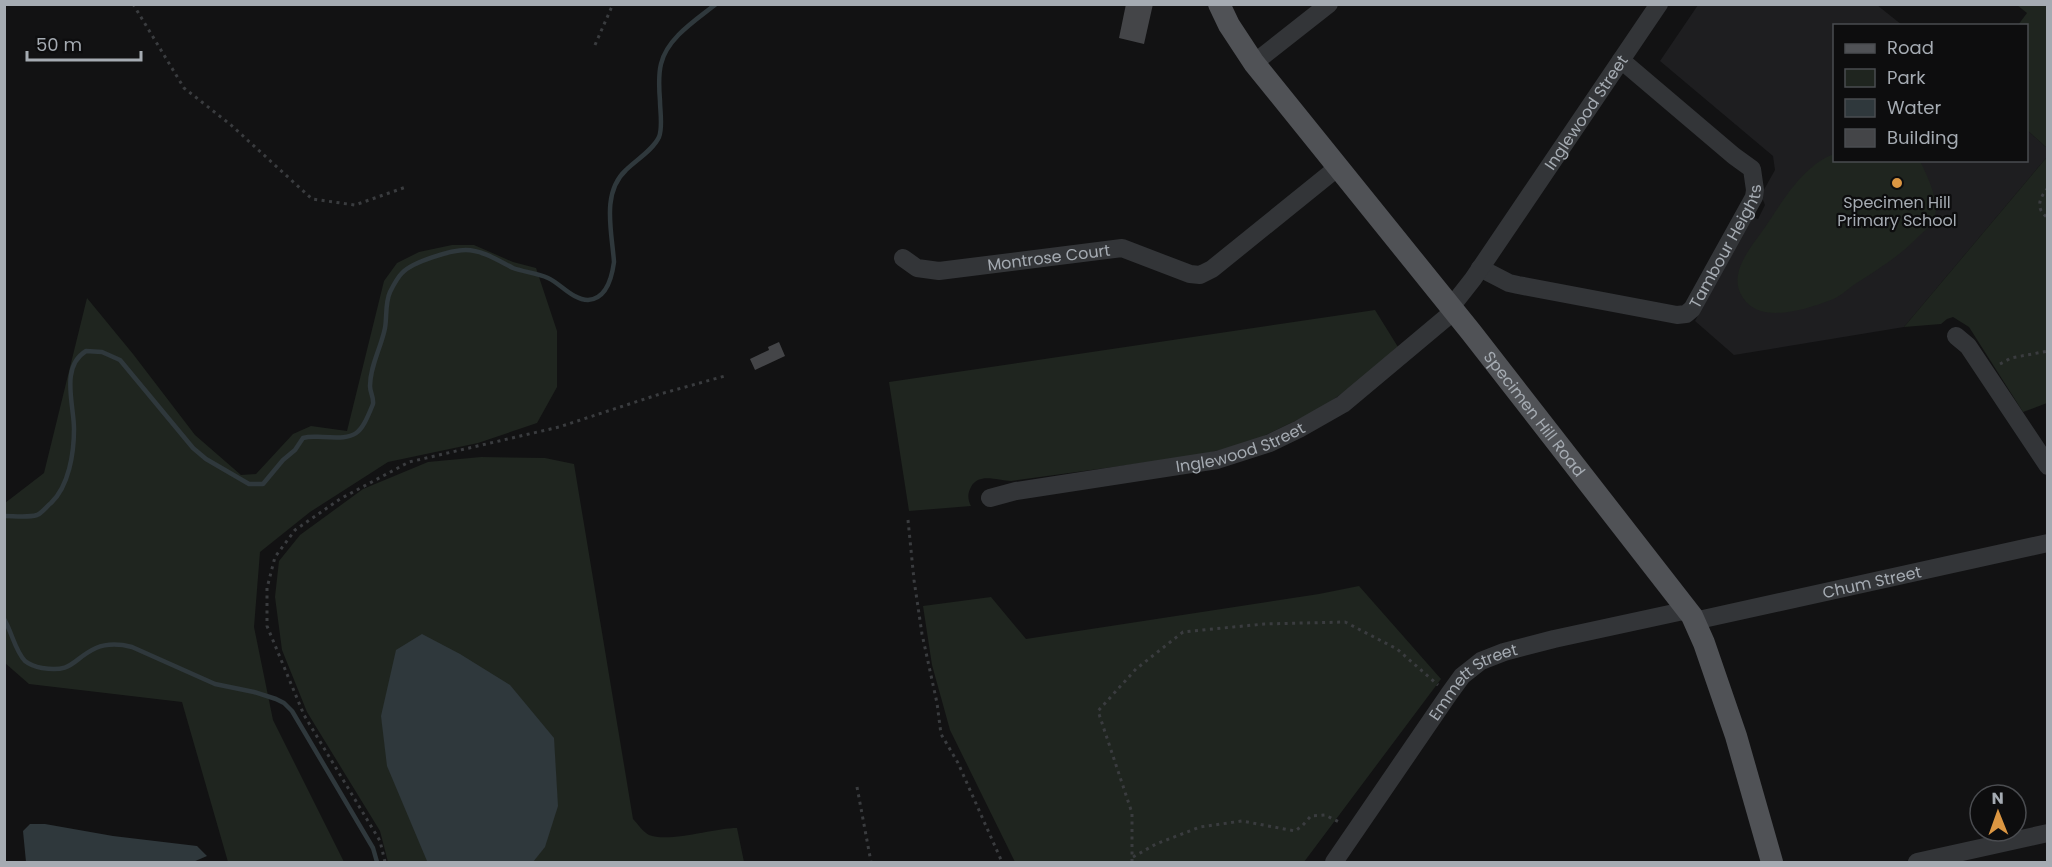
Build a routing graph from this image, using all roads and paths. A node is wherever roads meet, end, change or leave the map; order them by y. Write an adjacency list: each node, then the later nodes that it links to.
1 (133, 4): 10 (path)
2 (613, 4): 6 (path)
3 (1219, 4): 8 (main road, Specimen Hill Road)
4 (1329, 4): 8 (street)
5 (1659, 4): 7 (street, Inglewood Street)
6 (595, 45)
7 (1621, 60): 14 (street, Inglewood Street); 14 (street, Tambour Heights)
8 (1254, 63): 9 (main road, Specimen Hill Road)
9 (1337, 168): 13 (street, Montrose Court); 15 (main road, Specimen Hill Road)
10 (406, 187)
11 (2048, 188): 12 (path)
12 (2048, 218)
13 (903, 258)
14 (1480, 268): 15 (street, Inglewood Street)
15 (1452, 309): 21 (street, Inglewood Street); 24 (main road, Specimen Hill Road)
16 (1956, 336): 18 (street)
17 (2048, 351): 18 (path)
18 (1985, 372): 20 (street)
19 (725, 376): 30 (path)
20 (2048, 466)
21 (990, 498)
22 (909, 520): 32 (path)
23 (2048, 543): 24 (street, Chum Street)
24 (1691, 615): 25 (street, Emmett Street); 34 (main road, Specimen Hill Road)
25 (1449, 694): 27 (street, Emmett Street); 29 (path)
26 (857, 788): 31 (path)
27 (1356, 831): 29 (path); 33 (street, Emmett Street)
28 (2048, 833): 35 (street)
29 (1132, 860)
30 (385, 862)
31 (871, 862)
32 (1002, 862)
33 (1334, 862)
34 (1772, 862)
35 (1917, 862)

